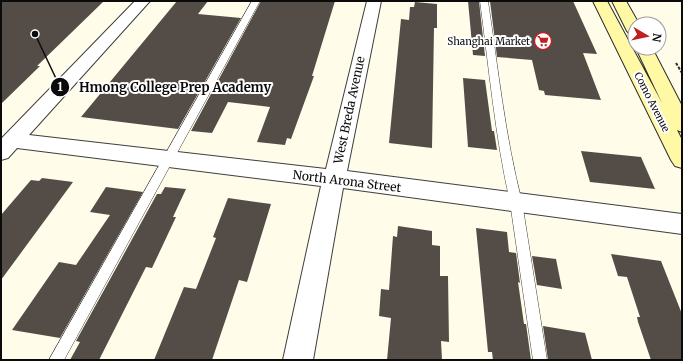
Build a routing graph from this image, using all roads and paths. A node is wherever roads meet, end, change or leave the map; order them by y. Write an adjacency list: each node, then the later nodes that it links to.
1 (143, 1): 10 (street)
2 (256, 1): 11 (lane)
3 (374, 1): 13 (street, West Breda Avenue)
4 (484, 1): 14 (lane)
5 (600, 1): 12 (main road, Como Avenue)
6 (619, 1): 7 (main road)
7 (627, 16)
8 (648, 56): 9 (main road, Como Avenue)
9 (682, 125)
10 (7, 146): 11 (street, North Arona Street)
11 (168, 159): 13 (street, North Arona Street); 16 (lane)
12 (682, 160)
13 (334, 179): 14 (street, North Arona Street); 17 (street, West Breda Avenue)
14 (516, 202): 15 (street, North Arona Street); 18 (lane)
15 (682, 224)
16 (56, 360)
17 (298, 360)
18 (540, 360)

